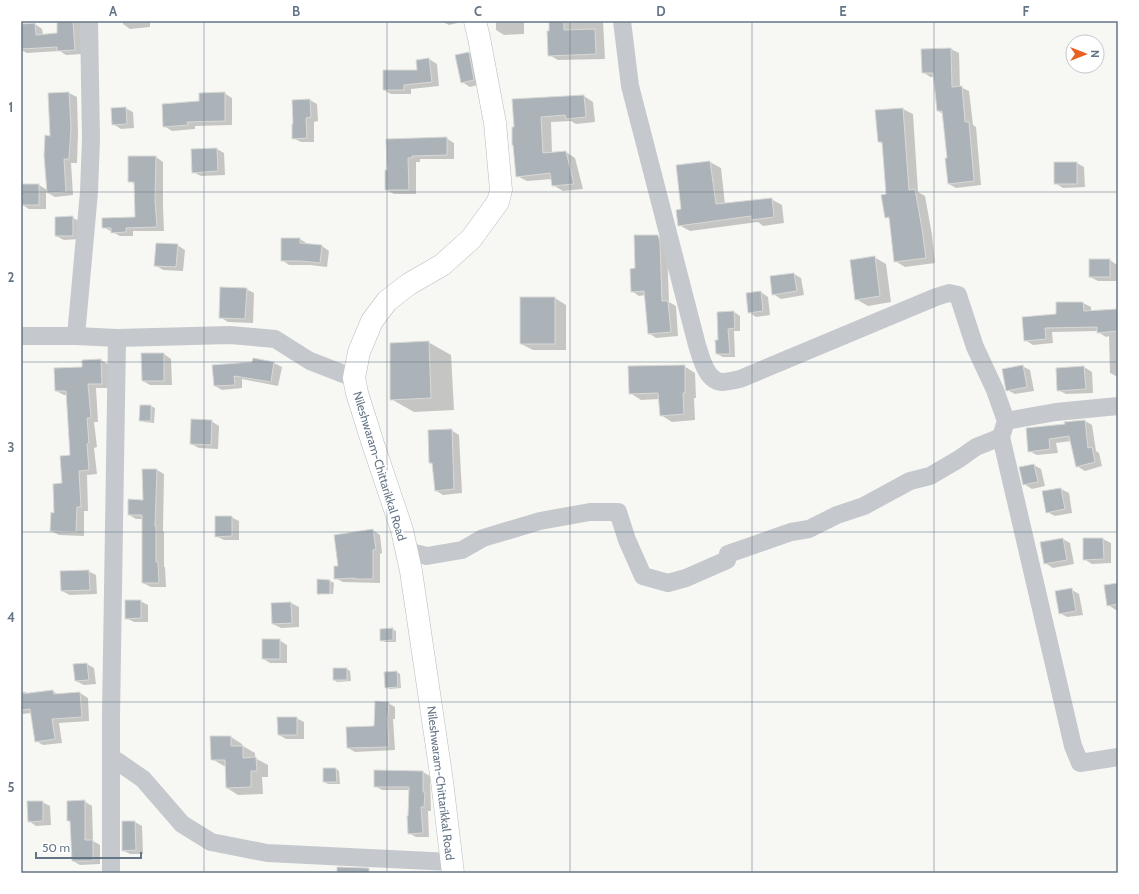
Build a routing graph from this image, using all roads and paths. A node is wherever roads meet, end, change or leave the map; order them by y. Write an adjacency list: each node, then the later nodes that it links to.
1 (89, 21): 5 (street)
2 (475, 21): 7 (main road, Nileshwaram-Chittarikkal Road)
3 (622, 21): 9 (street)
4 (21, 336): 5 (street)
5 (76, 336): 6 (street)
6 (117, 338): 7 (street); 12 (street)
7 (354, 378): 10 (main road, Nileshwaram-Chittarikkal Road)
8 (1118, 406): 9 (street)
9 (1003, 429): 10 (street); 11 (street)
10 (406, 551): 13 (main road, Nileshwaram-Chittarikkal Road)
11 (1118, 757)
12 (111, 758): 13 (street); 14 (street)
13 (452, 867)
14 (111, 873)

